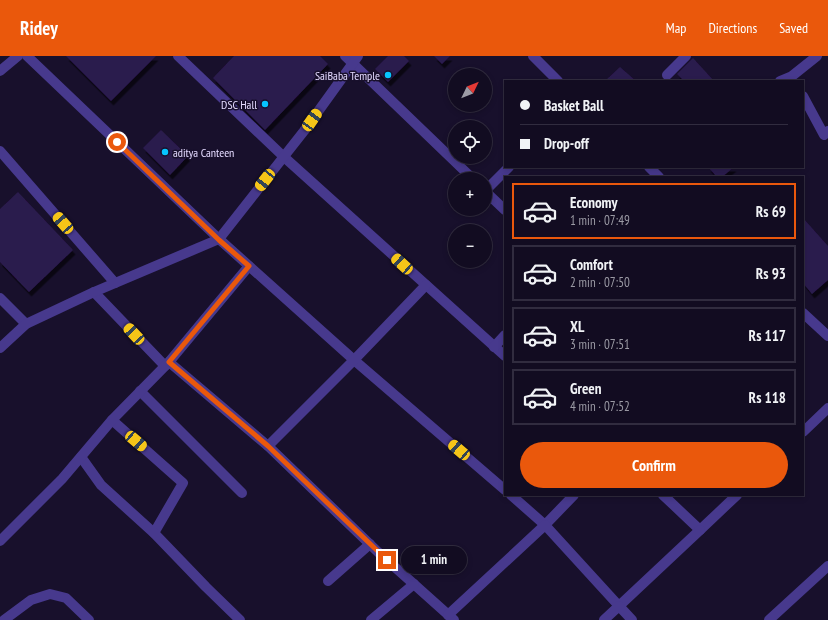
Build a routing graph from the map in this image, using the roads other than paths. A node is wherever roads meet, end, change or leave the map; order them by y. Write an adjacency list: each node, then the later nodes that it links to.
1 (18, 56): 8 (street)
2 (27, 56): 23 (street)
3 (178, 56): 15 (street)
4 (533, 56): 11 (street)
5 (686, 56): 9 (street)
6 (817, 56): 10 (street)
7 (352, 58): 15 (street); 18 (street)
8 (0, 71)
9 (667, 75)
10 (793, 78)
11 (557, 80)
12 (804, 98): 13 (street)
13 (827, 135)
14 (0, 151): 25 (street)
15 (284, 157): 23 (street); 26 (street)
16 (508, 168): 20 (street)
17 (650, 168): 19 (street)
18 (466, 172)
19 (658, 176)
20 (492, 184)
21 (492, 198): 22 (street)
22 (504, 209)
23 (219, 240): 24 (street); 25 (street)
24 (249, 266): 36 (street); 37 (street)
25 (115, 283): 27 (street)
26 (426, 285): 33 (street); 36 (street)
27 (94, 292): 30 (street); 37 (street)
28 (0, 298): 30 (street)
29 (804, 314): 32 (street)
30 (26, 324): 34 (street)
31 (504, 336): 33 (street)
32 (828, 336)
33 (494, 346): 35 (street)
34 (0, 348)
35 (504, 355)
36 (354, 360): 42 (street); 44 (street)
37 (167, 364): 38 (street); 42 (street)
38 (140, 391): 40 (street); 45 (street)
39 (828, 408): 41 (street)
40 (112, 420): 43 (street); 52 (street)
41 (804, 431)
42 (268, 446): 54 (street)
43 (81, 457): 52 (street); 53 (street)
44 (504, 489)
45 (242, 493)
46 (512, 496): 50 (street)
47 (573, 496): 50 (street)
48 (664, 496): 51 (street)
49 (736, 496): 51 (street)
50 (545, 525): 58 (street); 59 (street)
51 (700, 530): 58 (street)
52 (154, 533): 62 (street)
53 (0, 541)
54 (370, 544): 56 (street); 57 (street)
55 (828, 566): 66 (street)
56 (328, 581)
57 (414, 584): 59 (street); 63 (street)
58 (619, 606): 64 (street); 65 (street)
59 (451, 617)
60 (4, 620): 61 (street)
61 (89, 620)
62 (240, 620)
63 (371, 620)
64 (604, 620)
65 (632, 620)
66 (770, 620)

